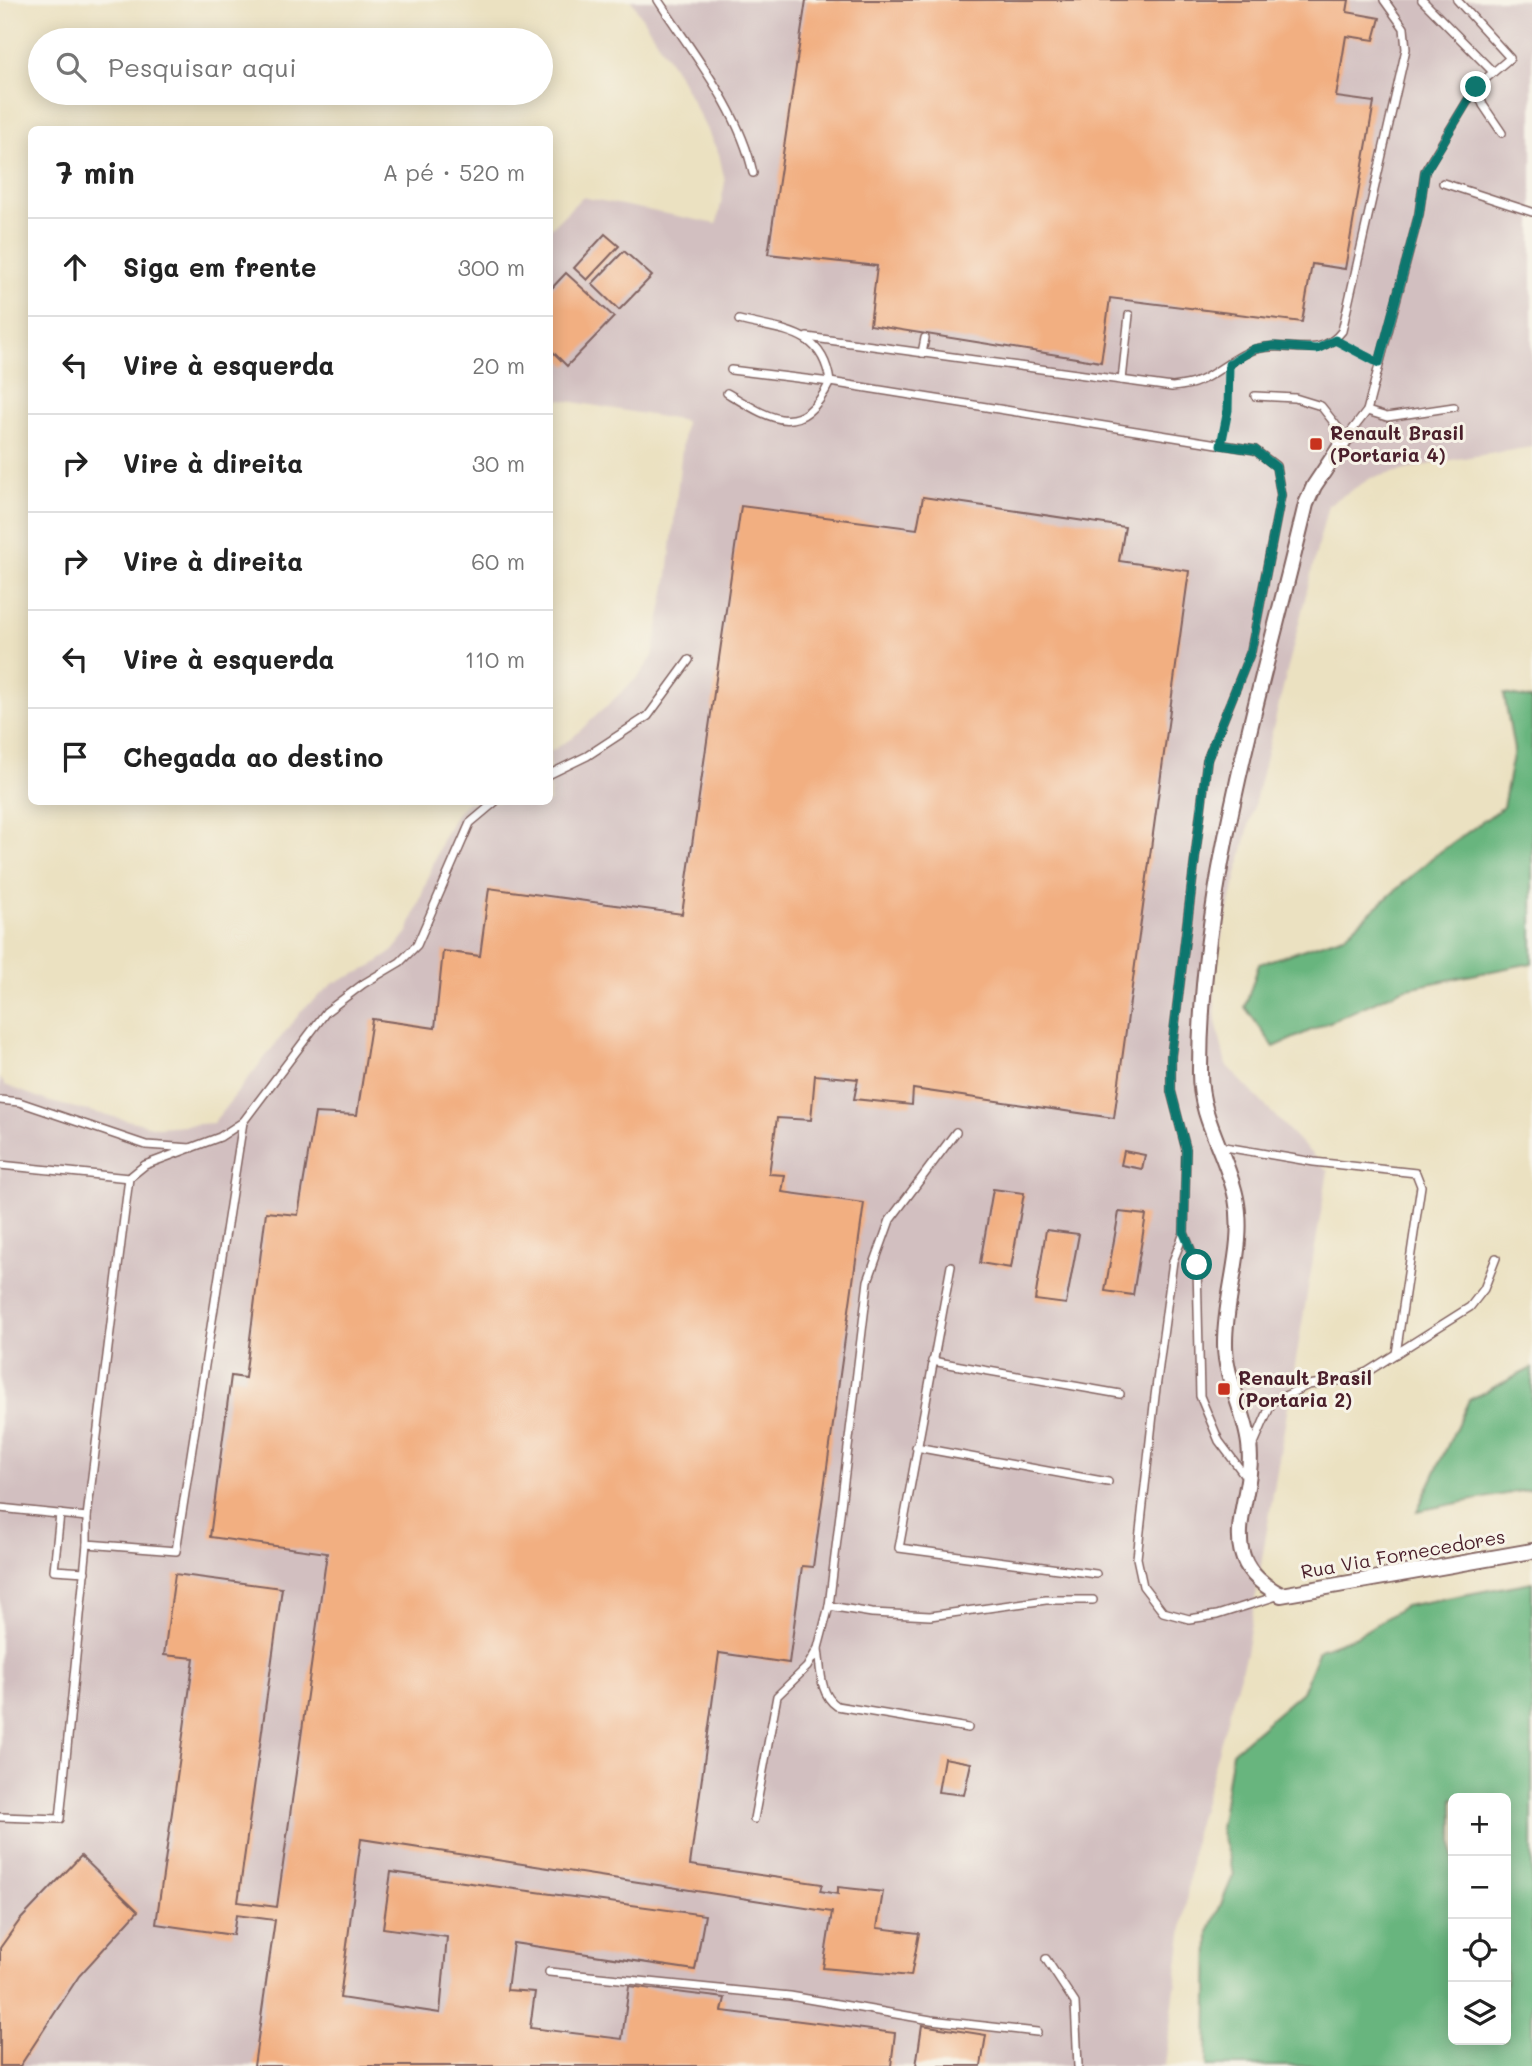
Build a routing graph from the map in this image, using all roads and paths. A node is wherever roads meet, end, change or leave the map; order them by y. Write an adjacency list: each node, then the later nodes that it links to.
1 (658, 0): 8 (lane)
2 (1384, 0): 15 (lane)
3 (1422, 0): 5 (lane)
4 (1457, 0): 5 (lane)
5 (1493, 72): 6 (lane)
6 (1476, 87): 7 (lane); 17 (lane)
7 (1502, 133)
8 (753, 173)
9 (1443, 183): 10 (lane)
10 (1532, 212)
11 (1129, 315): 20 (lane)
12 (739, 320): 13 (lane)
13 (807, 337): 16 (lane); 21 (lane)
14 (925, 338): 16 (lane)
15 (1335, 340): 17 (path); 18 (lane)
16 (922, 353): 20 (lane)
17 (1379, 363): 25 (lane)
18 (1229, 364): 20 (lane); 27 (path)
19 (731, 370): 21 (lane)
20 (1122, 380)
21 (830, 382): 22 (lane); 27 (lane)
22 (727, 393)
23 (1255, 396): 26 (lane)
24 (1454, 407): 25 (lane)
25 (1367, 411): 26 (lane)
26 (1346, 438): 34 (street)
27 (1221, 445): 38 (lane)
28 (689, 660): 29 (lane)
29 (553, 773)
30 (491, 805): 32 (lane)
31 (0, 1100): 35 (lane)
32 (243, 1122): 35 (lane); 51 (lane)
33 (956, 1132): 57 (lane)
34 (1215, 1145): 41 (lane); 45 (street)
35 (195, 1148): 37 (lane)
36 (0, 1165): 37 (lane)
37 (129, 1178): 50 (lane)
38 (1184, 1233): 46 (lane); 55 (lane)
39 (1496, 1258): 41 (lane)
40 (951, 1266): 42 (lane)
41 (1396, 1354): 45 (lane)
42 (932, 1361): 43 (lane); 44 (lane)
43 (1120, 1394)
44 (916, 1447): 47 (lane); 54 (lane)
45 (1251, 1452): 46 (street)
46 (1247, 1477): 55 (street)
47 (1108, 1482)
48 (0, 1508): 49 (lane)
49 (60, 1514): 50 (lane); 53 (lane)
50 (87, 1517): 51 (lane)
51 (87, 1544): 53 (lane)
52 (1532, 1552): 55 (street, Rua Via Fornecedores)
53 (85, 1572): 60 (lane)
54 (1096, 1574)
55 (1281, 1595)
56 (1093, 1601): 57 (lane)
57 (829, 1606): 58 (lane)
58 (818, 1648): 59 (lane); 61 (lane)
59 (968, 1728)
60 (0, 1817)
61 (754, 1819)
62 (1046, 1959): 65 (lane)
63 (549, 1972): 64 (lane)
64 (1037, 2032)
65 (1078, 2066)

